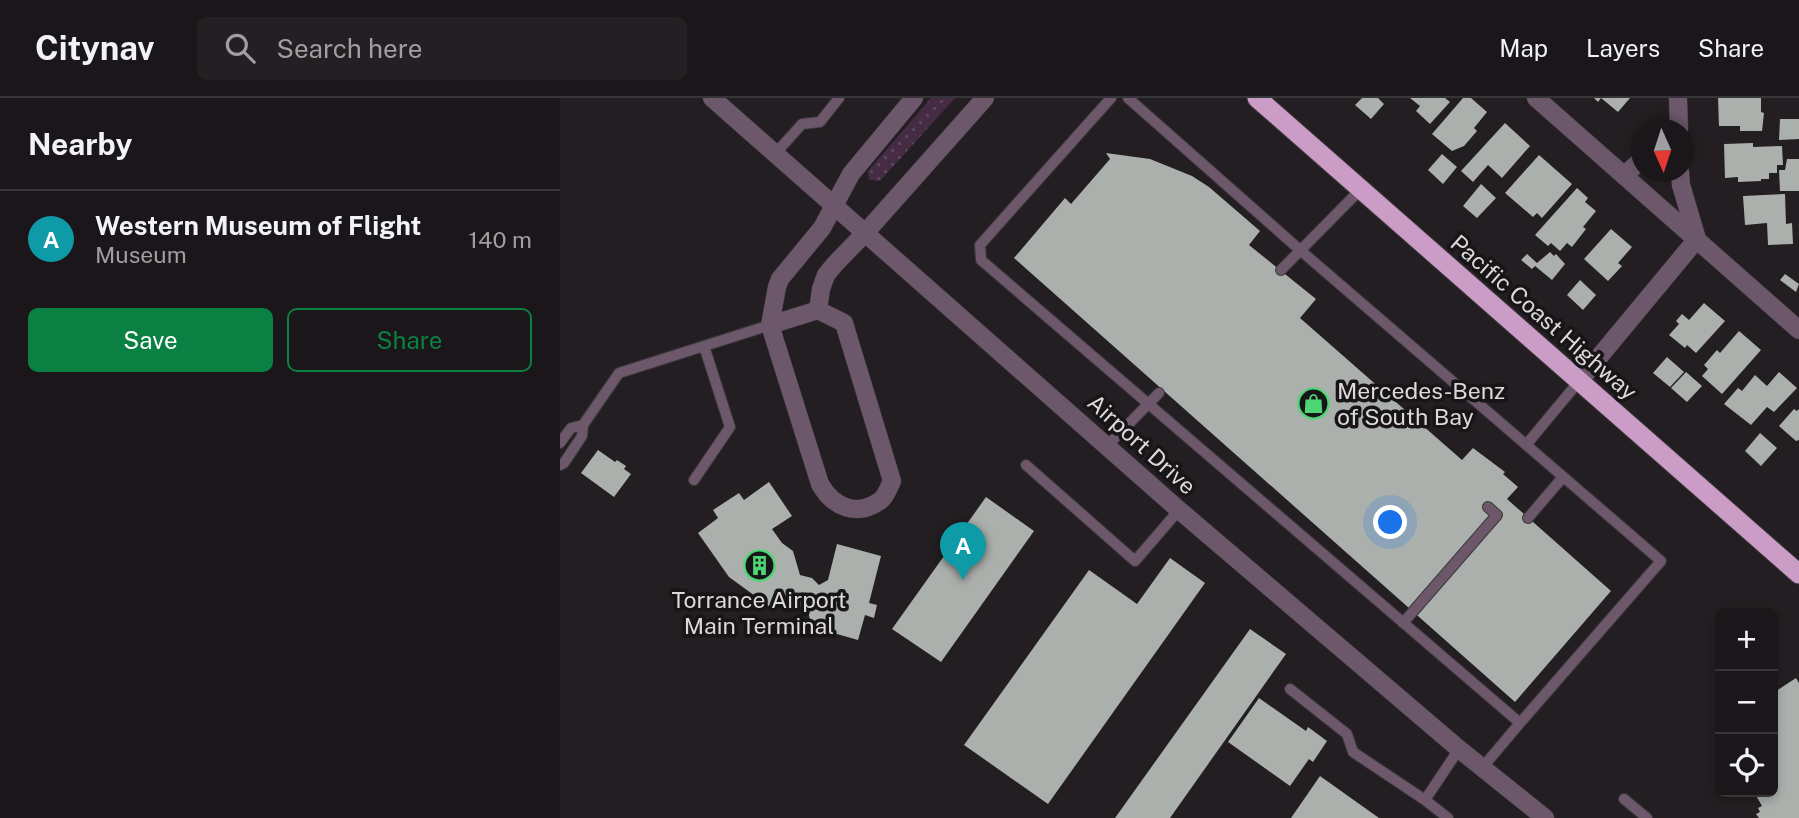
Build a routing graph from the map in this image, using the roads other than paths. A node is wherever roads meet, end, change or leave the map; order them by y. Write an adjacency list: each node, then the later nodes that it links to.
1 (712, 98): 9 (street, Airport Drive)
2 (839, 98): 9 (lane)
3 (914, 98): 14 (street)
4 (985, 98): 15 (street)
5 (1111, 98): 25 (lane)
6 (1128, 98): 17 (lane)
7 (1257, 98): 13 (highway, Pacific Coast Highway)
8 (1536, 98): 11 (street)
9 (775, 154): 14 (street, Airport Drive)
10 (1631, 169): 11 (street)
11 (1624, 176): 16 (street)
12 (1681, 182): 16 (street)
13 (1361, 189): 17 (lane); 23 (highway, Pacific Coast Highway)
14 (833, 204): 15 (street, Airport Drive); 20 (street)
15 (866, 232): 19 (street); 29 (street, Airport Drive)
16 (1697, 239): 21 (street); 23 (street)
17 (1300, 250): 18 (lane); 28 (lane)
18 (1281, 270)
19 (818, 310): 20 (street); 20 (street)
20 (771, 325): 22 (lane)
21 (1799, 330)
22 (704, 346): 26 (lane); 33 (lane)
23 (1580, 380): 28 (lane); 37 (highway, Pacific Coast Highway)
24 (1158, 393): 25 (lane)
25 (1147, 403): 29 (lane); 38 (lane)
26 (583, 425): 27 (lane); 30 (lane)
27 (560, 443)
28 (1526, 445): 32 (lane)
29 (1107, 446): 35 (street, Airport Drive)
30 (560, 464)
31 (1026, 466): 35 (lane)
32 (1563, 477): 36 (lane); 40 (lane)
33 (694, 480)
34 (1488, 507): 38 (lane)
35 (1180, 510): 41 (street, Airport Drive)
36 (1528, 518)
37 (1799, 574)
38 (1403, 623): 40 (lane)
39 (1290, 689): 44 (lane)
40 (1520, 723): 42 (lane)
41 (1459, 749): 42 (street, Airport Drive); 44 (lane)
42 (1482, 768): 46 (street, Airport Drive)
43 (1624, 799): 47 (lane)
44 (1425, 800): 45 (lane)
45 (1448, 818)
46 (1545, 818)
47 (1647, 818)

